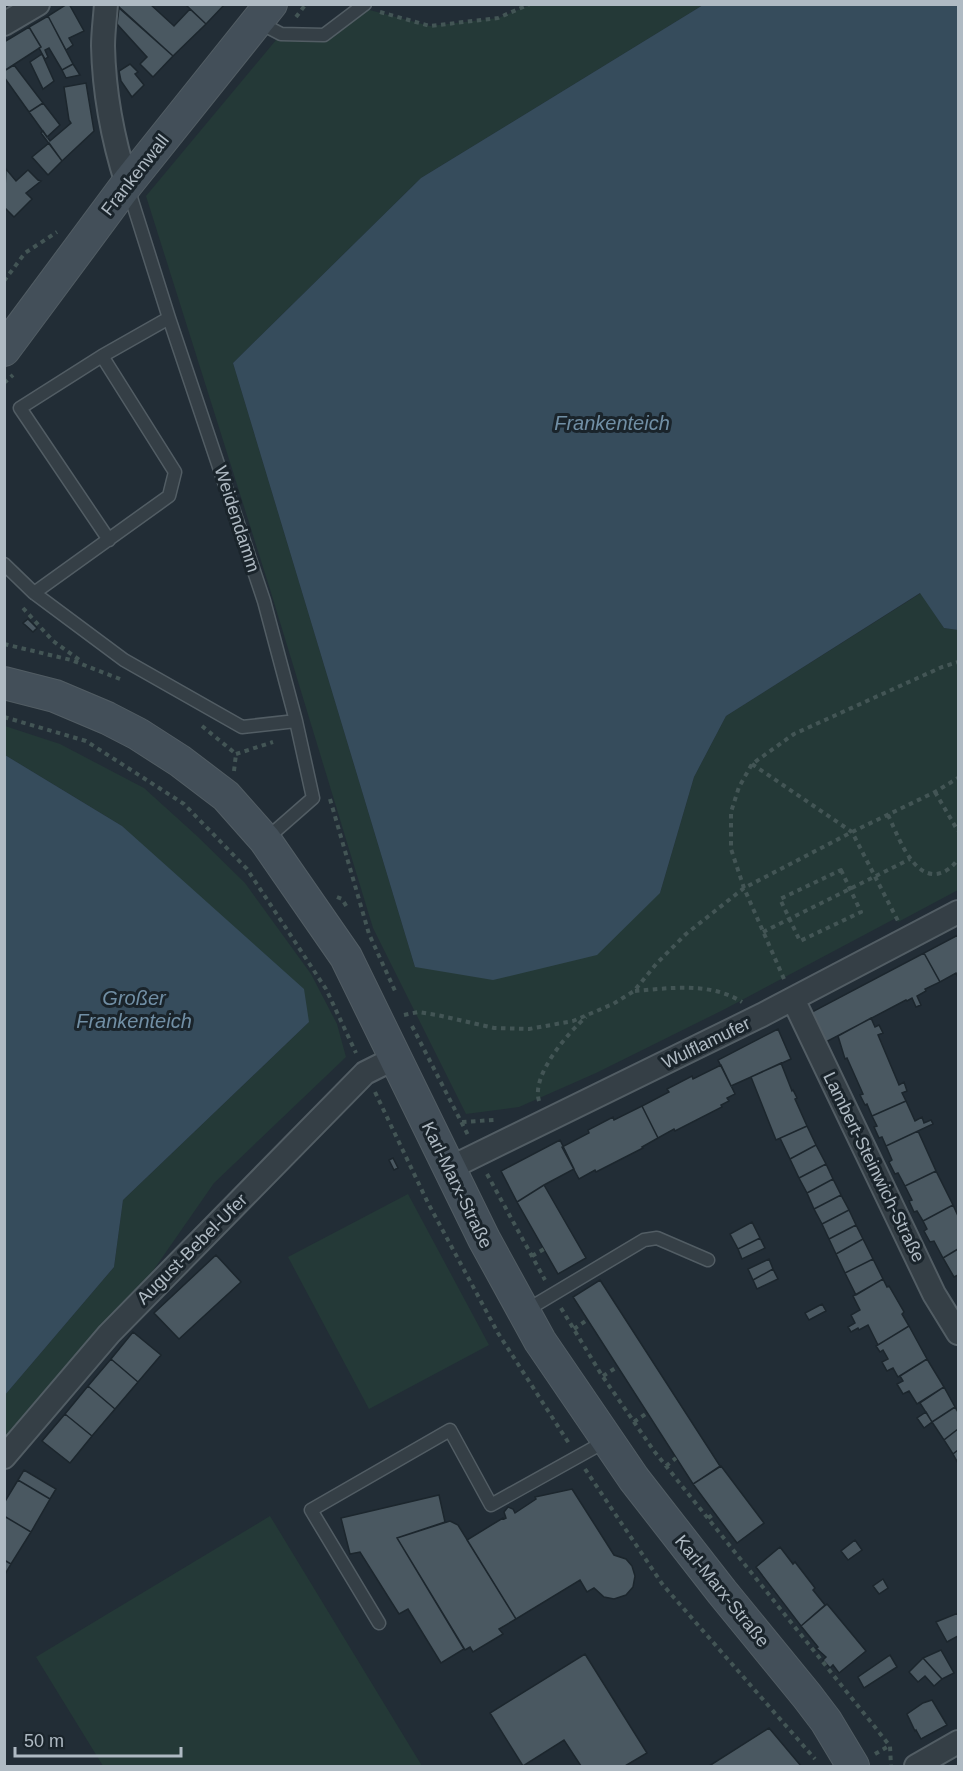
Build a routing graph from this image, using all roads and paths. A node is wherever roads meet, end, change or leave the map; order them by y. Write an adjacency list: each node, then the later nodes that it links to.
1 (38, 4): 6 (street)
2 (106, 4): 7 (street)
3 (530, 4): 4 (path)
4 (364, 6): 5 (lane)
5 (264, 13): 7 (main road, Frankenwall)
6 (4, 24)
7 (127, 184): 10 (lane, Weidendamm); 11 (main road, Frankenwall)
8 (61, 229): 9 (path)
9 (4, 281)
10 (170, 318): 12 (lane); 24 (lane, Weidendamm)
11 (4, 350)
12 (102, 356): 13 (lane); 13 (lane)
13 (108, 540): 15 (lane)
14 (4, 564): 15 (lane)
15 (34, 593): 24 (lane)
16 (16, 601): 19 (path)
17 (4, 644): 19 (path)
18 (958, 662): 26 (path)
19 (95, 669): 20 (path)
20 (122, 680)
21 (4, 683): 32 (main road, Karl-Marx-Straße)
22 (4, 717): 50 (path)
23 (193, 721): 25 (path)
24 (296, 721): 32 (lane, Weidendamm)
25 (236, 754)
26 (752, 764): 30 (path); 36 (path)
27 (958, 778): 28 (path)
28 (935, 792): 29 (path); 31 (path)
29 (888, 815): 30 (path); 33 (path)
30 (852, 831): 35 (path); 36 (path)
31 (958, 831)
32 (265, 840): 51 (main road, Karl-Marx-Straße)
33 (910, 859): 34 (path); 35 (path)
34 (958, 859)
35 (874, 876): 37 (path); 42 (path)
36 (744, 888): 40 (path); 43 (path)
37 (850, 889): 39 (path); 39 (path); 39 (path)
38 (958, 912): 42 (street, Wulflamufer)
39 (789, 919): 40 (path)
40 (763, 932): 45 (path)
41 (369, 934): 44 (path)
42 (908, 940): 45 (street, Wulflamufer)
43 (634, 991): 48 (path); 49 (path)
44 (396, 994)
45 (793, 999): 49 (street, Wulflamufer); 61 (street, Lambert-Steinwich-Straße)
46 (401, 1004): 47 (path)
47 (406, 1014): 48 (path); 53 (path)
48 (589, 1014): 52 (path)
49 (762, 1015): 53 (street, Wulflamufer)
50 (351, 1041)
51 (395, 1058): 53 (main road, Karl-Marx-Straße); 67 (street, August-Bebel-Ufer)
52 (542, 1110)
53 (463, 1161): 55 (path); 58 (main road, Karl-Marx-Straße)
54 (544, 1249): 55 (path)
55 (532, 1256): 57 (path)
56 (708, 1260): 57 (lane)
57 (552, 1293): 58 (lane); 60 (path)
58 (524, 1312): 66 (main road, Karl-Marx-Straße)
59 (587, 1320): 60 (path)
60 (574, 1329): 63 (path)
61 (958, 1333)
62 (617, 1367): 63 (path)
63 (603, 1376): 65 (path)
64 (647, 1413): 65 (path)
65 (634, 1422): 69 (path)
66 (607, 1440): 72 (lane); 74 (main road, Karl-Marx-Straße)
67 (4, 1457)
68 (676, 1458): 69 (path)
69 (666, 1466): 71 (path)
70 (715, 1513): 71 (path)
71 (708, 1518): 75 (path)
72 (379, 1623)
73 (958, 1742): 76 (street)
74 (854, 1767)
75 (891, 1767)
76 (916, 1767)

